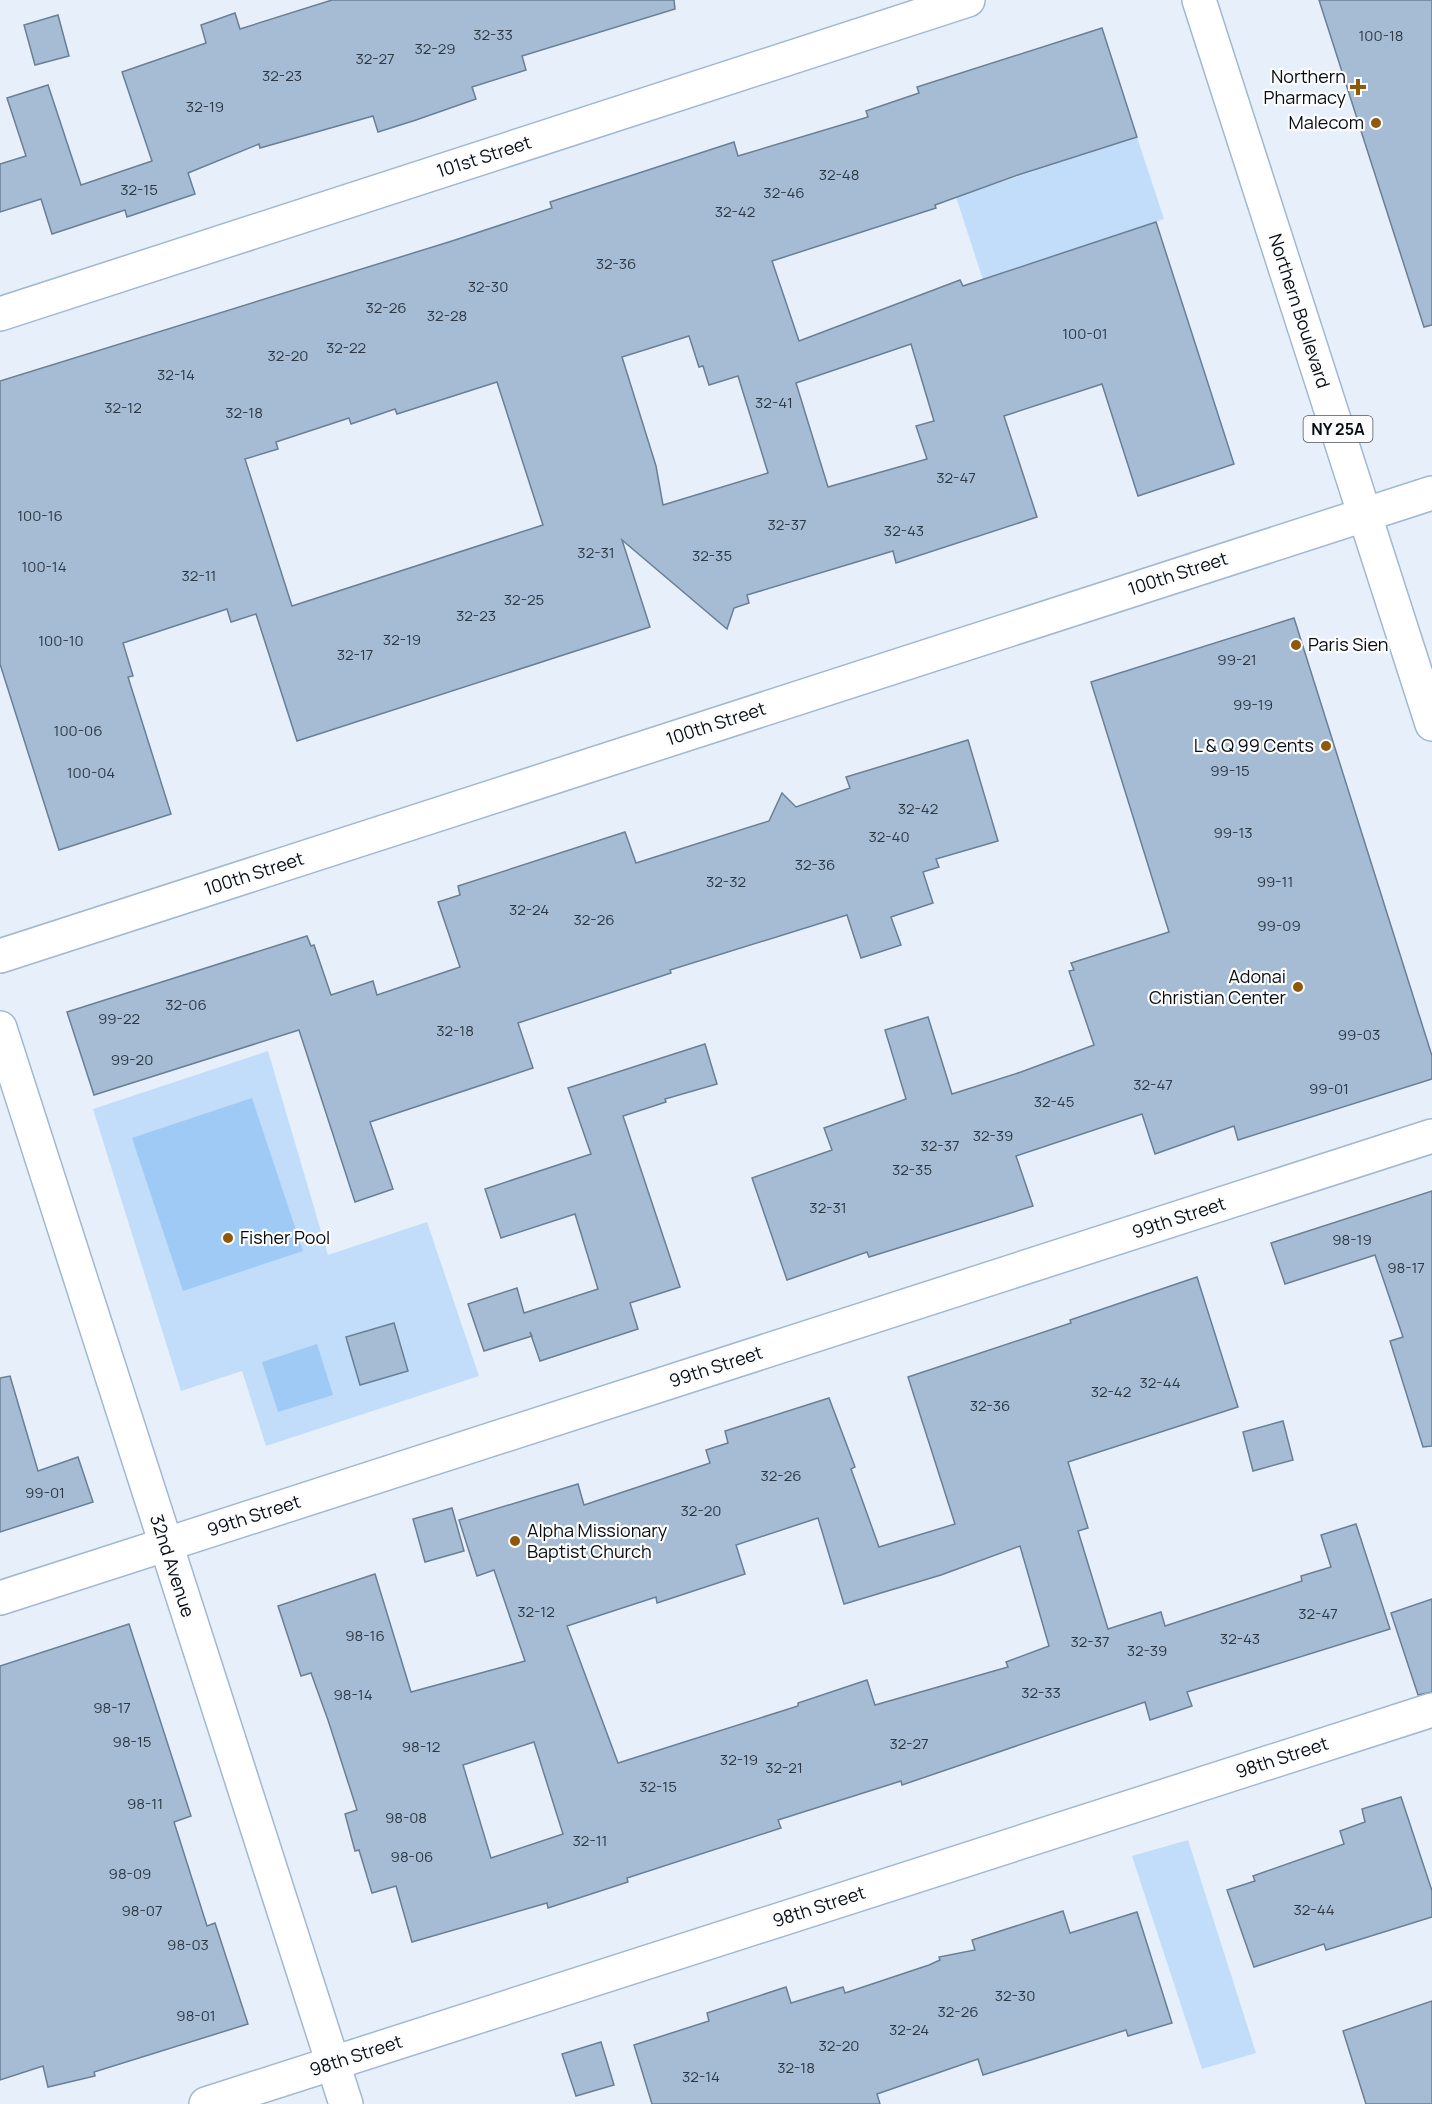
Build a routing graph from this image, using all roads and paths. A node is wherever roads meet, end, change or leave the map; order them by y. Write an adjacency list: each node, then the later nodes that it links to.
1 (968, 0): 3 (street, 101st Street)
2 (1199, 0): 5 (street, Northern Boulevard / NY 25A)
3 (0, 314)
4 (1432, 492): 5 (street, 100th Street)
5 (1365, 514): 6 (street, Northern Boulevard / NY 25A); 7 (street, 100th Street)
6 (1432, 724)
7 (0, 956)
8 (0, 1028): 10 (street, 32nd Avenue)
9 (1432, 1136): 10 (street, 99th Street)
10 (165, 1545): 11 (street, 99th Street); 13 (street, 32nd Avenue)
11 (0, 1598)
12 (1432, 1710): 13 (street, 98th Street)
13 (333, 2063): 14 (street, 98th Street); 15 (street, 32nd Avenue)
14 (206, 2104)
15 (346, 2104)

